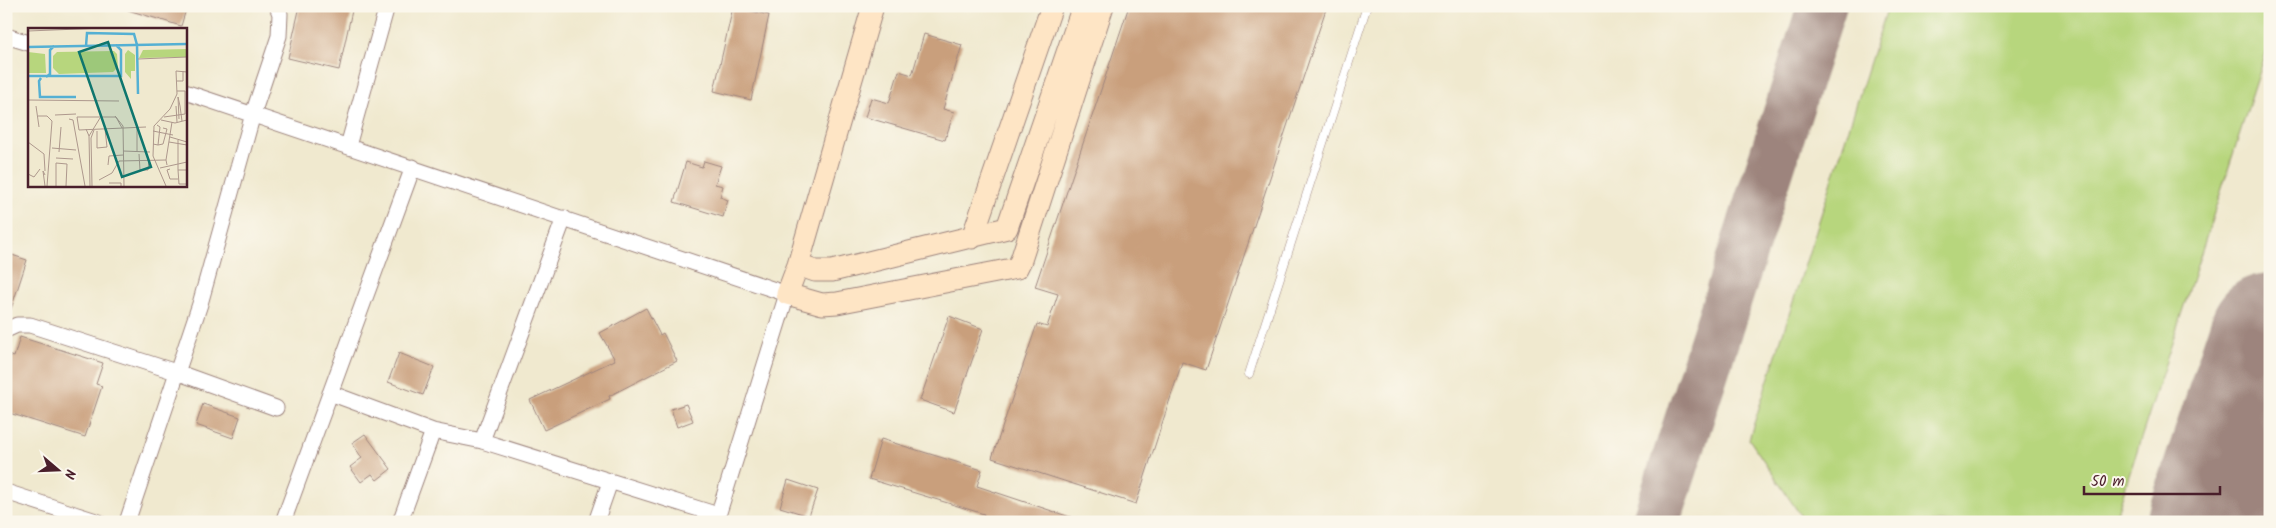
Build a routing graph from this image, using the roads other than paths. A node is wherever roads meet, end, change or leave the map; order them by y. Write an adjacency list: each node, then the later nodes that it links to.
1 (277, 6): 11 (street)
2 (387, 6): 12 (street)
3 (874, 6): 16 (street)
4 (1052, 6): 15 (street)
5 (1083, 6): 15 (street)
6 (1103, 6): 17 (street)
7 (1366, 6): 20 (lane)
8 (6, 36): 9 (street)
9 (28, 43)
10 (186, 92): 11 (street)
11 (253, 114): 12 (street); 19 (street)
12 (348, 146): 13 (street)
13 (413, 168): 14 (street); 21 (street)
14 (564, 218): 17 (street); 24 (street)
15 (972, 238): 16 (street)
16 (798, 266): 17 (street)
17 (787, 294): 27 (street)
18 (6, 330): 19 (street)
19 (179, 373): 22 (street); 29 (street)
20 (1248, 374)
21 (330, 393): 23 (street); 30 (street)
22 (276, 408)
23 (433, 431): 24 (street); 31 (street)
24 (482, 441): 25 (street)
25 (610, 482): 27 (street); 32 (street)
26 (6, 492): 28 (street)
27 (717, 518)
28 (99, 522)
29 (127, 522)
30 (283, 522)
31 (400, 522)
32 (596, 522)

